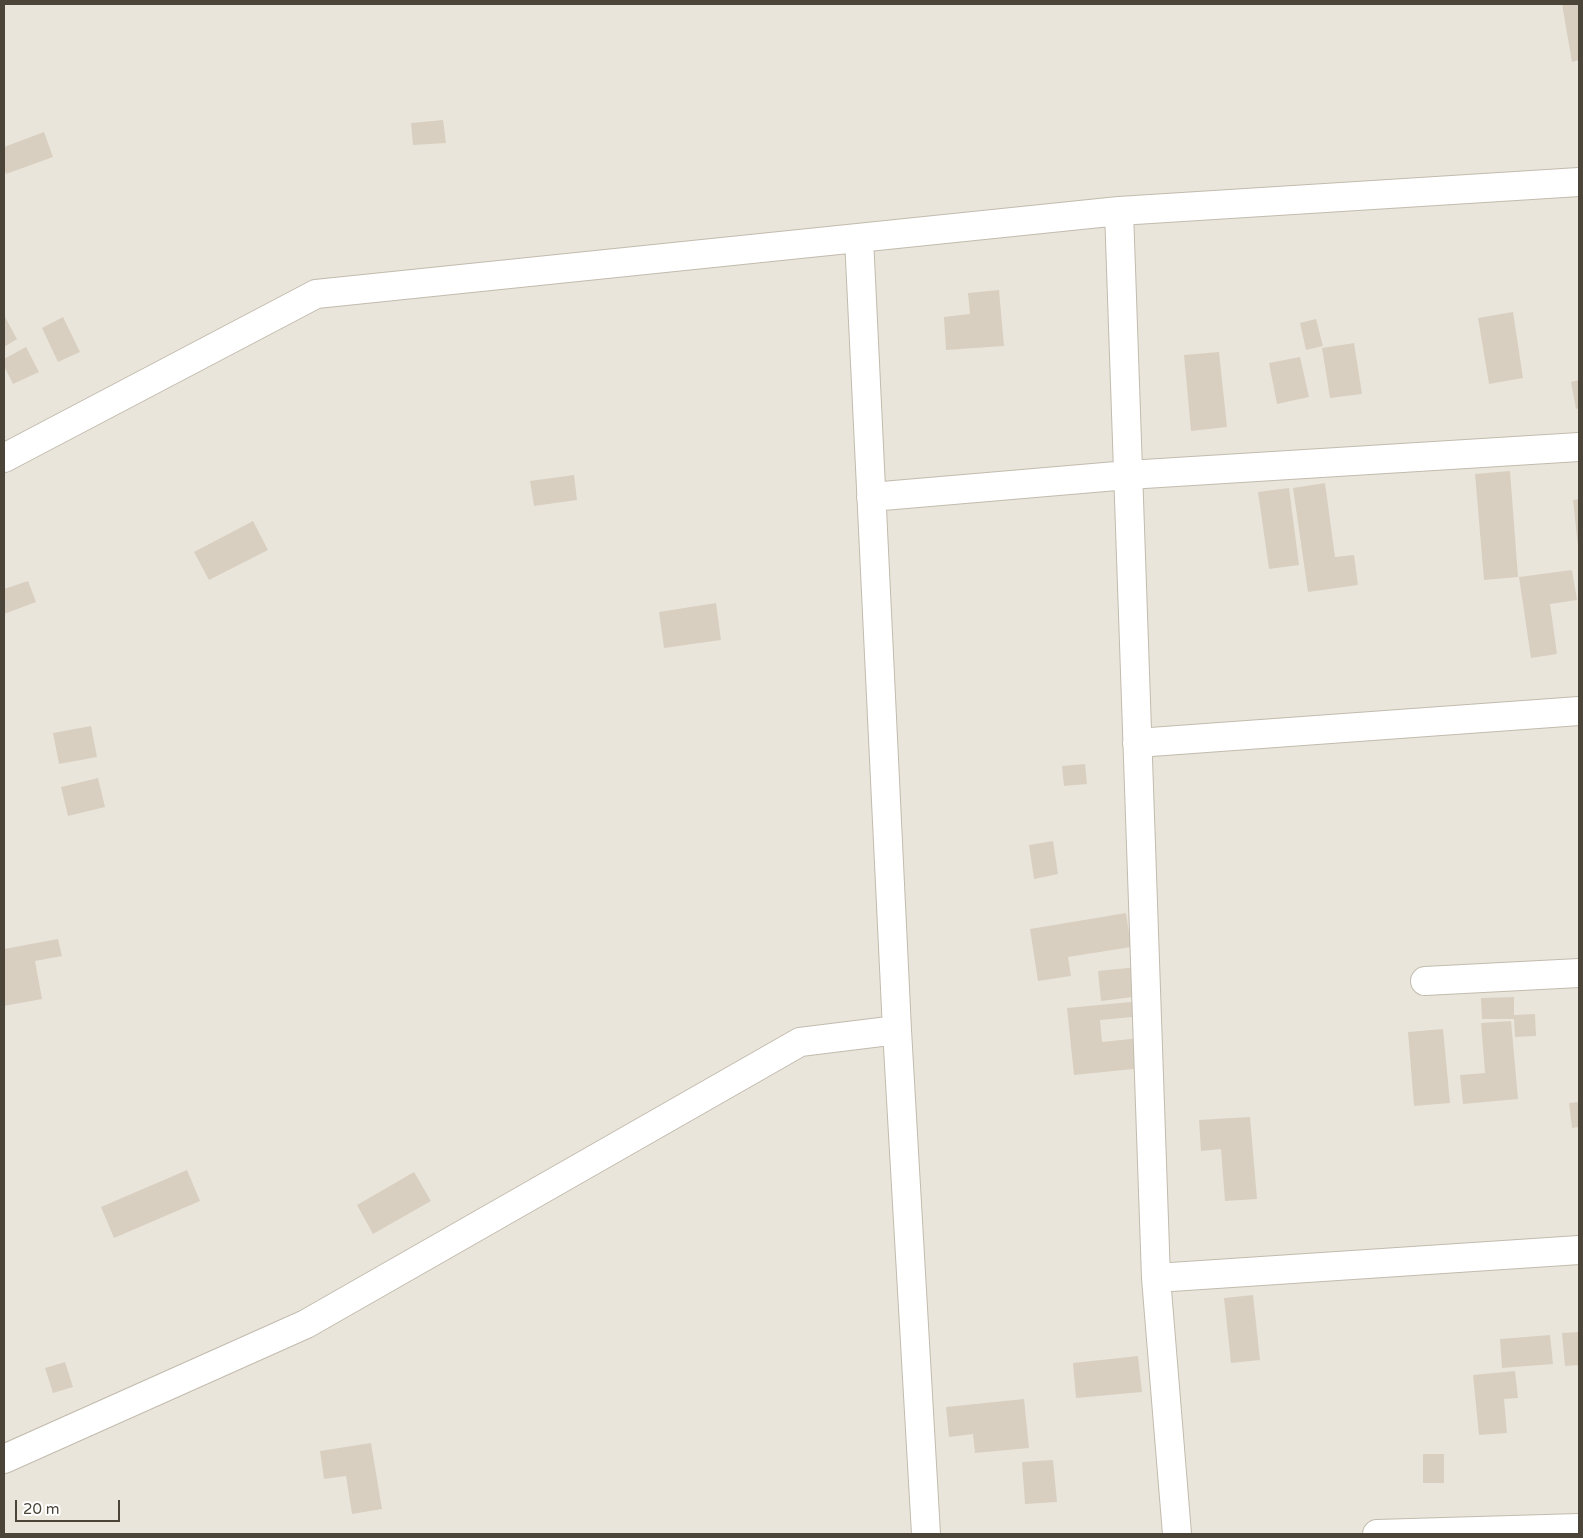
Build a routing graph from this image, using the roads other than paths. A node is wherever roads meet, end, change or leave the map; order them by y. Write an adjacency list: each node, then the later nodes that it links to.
1 (1579, 182): 2 (street)
2 (1119, 211): 3 (street); 6 (street)
3 (860, 238): 5 (street); 7 (street)
4 (1579, 447): 6 (street)
5 (4, 458)
6 (1128, 475): 7 (street); 9 (street)
7 (872, 497): 12 (street)
8 (1579, 711): 9 (street)
9 (1137, 743): 14 (street)
10 (1579, 973): 11 (street)
11 (1425, 981)
12 (897, 1030): 15 (street); 17 (street)
13 (1579, 1250): 14 (street)
14 (1156, 1278): 18 (street)
15 (4, 1459)
16 (1579, 1528): 19 (street)
17 (926, 1534)
18 (1177, 1534)
19 (1377, 1534)

